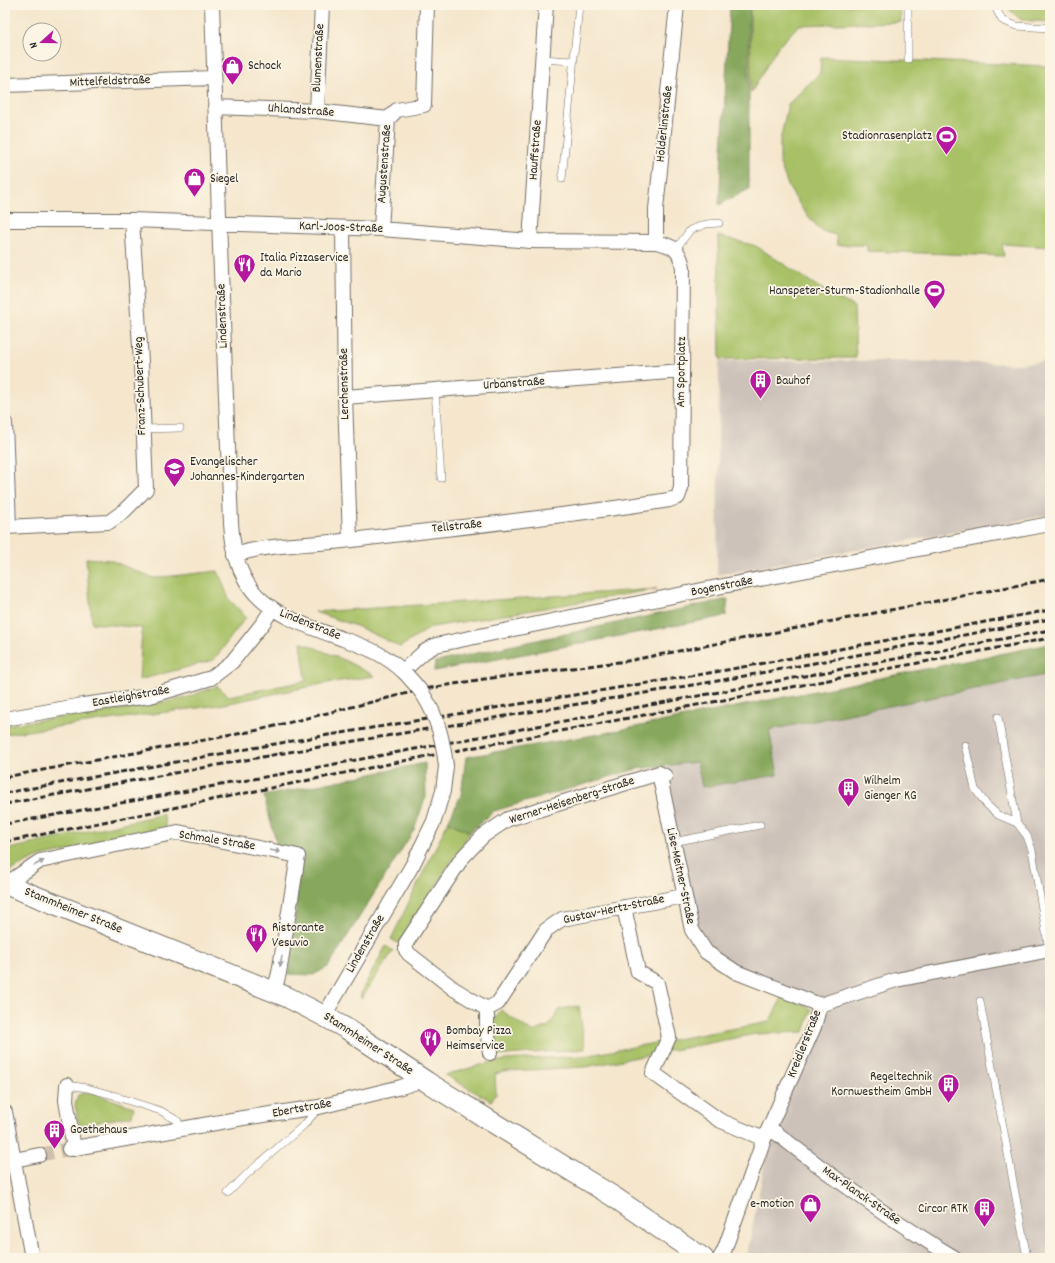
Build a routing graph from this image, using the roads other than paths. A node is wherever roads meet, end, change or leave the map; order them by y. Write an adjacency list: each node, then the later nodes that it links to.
1 (212, 5): 13 (street, Lindenstraße)
2 (322, 5): 16 (street, Blumenstraße)
3 (427, 5): 17 (street, Augustenstraße)
4 (546, 5): 10 (street, Hauffstraße)
5 (579, 5): 12 (lane)
6 (677, 5): 26 (street, Hölderlinstraße)
7 (908, 5): 11 (lane)
8 (994, 5): 9 (lane)
9 (1050, 28)
10 (542, 59): 12 (lane); 25 (street, Hauffstraße)
11 (908, 59)
12 (572, 61): 18 (lane)
13 (214, 78): 14 (street, Mittelfeldstraße); 15 (street, Lindenstraße)
14 (5, 85)
15 (215, 107): 16 (street, Uhlandstraße); 21 (street, Lindenstraße)
16 (317, 111): 17 (street, Uhlandstraße)
17 (388, 119): 24 (street, Augustenstraße)
18 (562, 179)
19 (5, 220): 20 (street, Karl-Joos-Straße)
20 (132, 220): 21 (street, Karl-Joos-Straße); 33 (street, Franz-Schubert-Weg)
21 (219, 223): 23 (street, Karl-Joos-Straße); 39 (street, Lindenstraße)
22 (718, 223): 27 (lane)
23 (343, 228): 24 (street, Karl-Joos-Straße); 30 (street, Lerchenstraße)
24 (381, 229): 25 (street, Karl-Joos-Straße)
25 (530, 241): 26 (street, Karl-Joos-Straße)
26 (656, 242): 27 (street, Karl-Joos-Straße)
27 (676, 249): 28 (street, Am Sportplatz)
28 (682, 371): 29 (street, Urbanstraße); 35 (street, Am Sportplatz)
29 (435, 390): 30 (street, Urbanstraße); 34 (lane)
30 (345, 397): 38 (street, Lerchenstraße)
31 (5, 422): 37 (street)
32 (180, 428): 33 (lane)
33 (143, 429): 37 (street, Franz-Schubert-Weg)
34 (441, 478)
35 (678, 497): 38 (street, Tellstraße)
36 (1050, 524): 41 (street, Bogenstraße)
37 (7, 526)
38 (350, 540): 39 (street, Tellstraße)
39 (234, 555): 40 (street, Lindenstraße)
40 (272, 609): 41 (street, Lindenstraße); 43 (street, Eastleighstraße)
41 (404, 673): 57 (street, Lindenstraße, bridge)
42 (998, 717): 46 (lane)
43 (5, 719)
44 (965, 745): 46 (lane)
45 (662, 775): 48 (street, Lise-Meitner-Straße); 56 (street, Werner-Heisenberg-Straße)
46 (1017, 823): 52 (lane)
47 (760, 825): 48 (lane)
48 (673, 842): 50 (street, Lise-Meitner-Straße)
49 (5, 884): 53 (main road, Stammheimer Straße); 53 (street, Schmale Straße, one-way to 53)
50 (684, 896): 51 (street, Gustav-Hertz-Straße); 55 (street, Lise-Meitner-Straße)
51 (624, 907): 56 (street, Gustav-Hertz-Straße); 64 (street, Max-Planck-Straße)
52 (1049, 950): 55 (street, Kreidlerstraße)
53 (274, 992): 57 (main road, Stammheimer Straße)
54 (980, 1001): 72 (lane)
55 (820, 1005): 64 (street, Kreidlerstraße)
56 (487, 1009): 58 (street)
57 (324, 1016): 59 (main road, Stammheimer Straße)
58 (490, 1053)
59 (423, 1080): 61 (street, Ebertstraße); 69 (main road, Stammheimer Straße)
60 (67, 1085): 63 (lane, Ebertstraße); 63 (street, Ebertstraße)
61 (319, 1107): 63 (street, Ebertstraße); 67 (lane)
62 (5, 1112): 66 (street)
63 (180, 1129)
64 (767, 1134): 70 (street, Kreidlerstraße); 71 (street, Max-Planck-Straße)
65 (38, 1155): 66 (street)
66 (12, 1166): 68 (street)
67 (228, 1193)
68 (32, 1258)
69 (703, 1258)
70 (720, 1258)
71 (955, 1258)
72 (1027, 1258)

